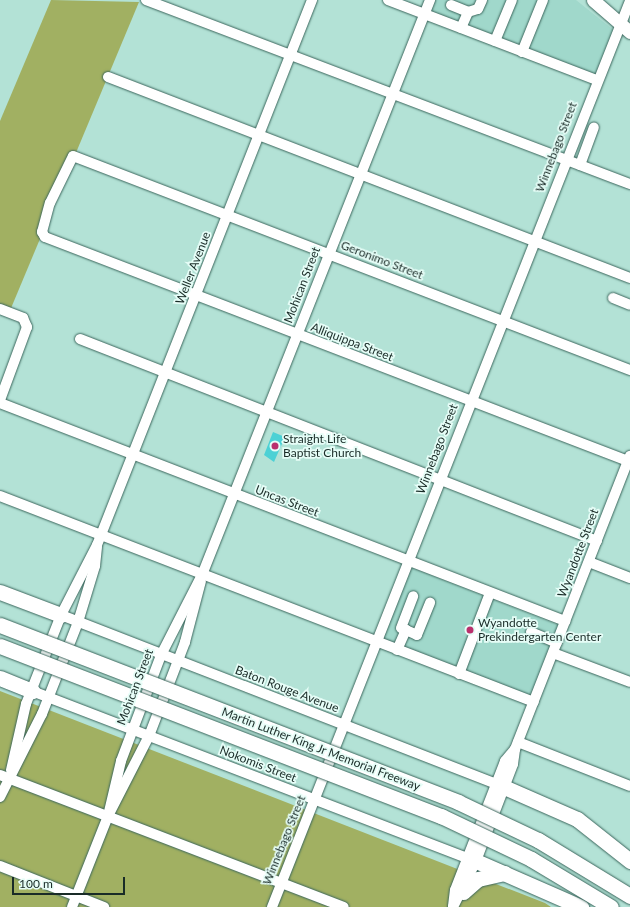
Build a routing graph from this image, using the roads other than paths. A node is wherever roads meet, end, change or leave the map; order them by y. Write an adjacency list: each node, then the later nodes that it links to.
1 (146, 0): 16 (street)
2 (312, 0): 16 (street, Weller Avenue)
3 (388, 0): 9 (street)
4 (482, 0): 11 (street)
5 (512, 0): 14 (street)
6 (543, 0): 15 (street)
7 (594, 0): 12 (main road)
8 (630, 2): 12 (street, Winnebago Street)
9 (426, 4): 13 (street); 19 (street, Mohican Street)
10 (451, 5): 11 (street)
11 (468, 12): 13 (street)
12 (625, 27): 18 (street, Winnebago Street)
13 (461, 28): 14 (street)
14 (495, 41): 15 (street)
15 (522, 52): 18 (street)
16 (290, 55): 19 (street); 21 (street, Weller Avenue)
17 (108, 78): 21 (street)
18 (596, 80): 22 (street, Winnebago Street)
19 (390, 93): 22 (street); 24 (street, Mohican Street)
20 (594, 127): 23 (street)
21 (260, 135): 24 (street); 26 (street, Weller Avenue)
22 (564, 159): 23 (street); 28 (street, Winnebago Street)
23 (580, 165): 25 (street)
24 (360, 173): 28 (street); 29 (street, Mohican Street)
25 (630, 184)
26 (228, 215): 27 (street, Geronimo Street); 29 (street, Geronimo Street); 31 (street, Weller Avenue)
27 (45, 237): 31 (street, Alliquippa Street)
28 (534, 240): 30 (street); 35 (street, Winnebago Street)
29 (328, 254): 35 (street, Geronimo Street); 36 (street, Mohican Street)
30 (630, 278)
31 (197, 296): 36 (street, Alliquippa Street); 39 (street, Weller Avenue)
32 (613, 298): 33 (street)
33 (630, 305)
34 (0, 309): 41 (street)
35 (502, 320): 38 (street, Geronimo Street); 40 (street, Winnebago Street)
36 (296, 335): 40 (street, Alliquippa Street); 42 (street, Mohican Street)
37 (80, 339): 39 (street)
38 (630, 370)
39 (167, 372): 42 (street); 43 (street, Weller Avenue)
40 (470, 400): 44 (street, Alliquippa Street); 46 (street, Winnebago Street)
41 (0, 402): 43 (street, Uncas Street)
42 (265, 413): 46 (street); 47 (street, Mohican Street)
43 (134, 455): 47 (street, Uncas Street); 49 (street, Weller Avenue)
44 (629, 459): 45 (street, Wyandotte Street)
45 (627, 475): 50 (street, Wyandotte Street)
46 (439, 480): 50 (street); 51 (street, Winnebago Street)
47 (233, 494): 51 (street, Uncas Street); 53 (street, Mohican Street)
48 (0, 496): 49 (street)
49 (99, 540): 53 (street); 59 (street, Weller Avenue); 60 (street, Weller Avenue)
50 (597, 541): 52 (street, Wyandotte Street)
51 (408, 562): 56 (street, Uncas Street); 65 (street, Winnebago Street)
52 (589, 562): 54 (street); 61 (street, Wyandotte Street)
53 (202, 575): 65 (street); 70 (street, Mohican Street); 71 (street, Mohican Street)
54 (630, 578)
55 (0, 592): 59 (highway)
56 (490, 593): 61 (street, Uncas Street); 72 (street)
57 (413, 596): 63 (street)
58 (430, 602): 63 (street)
59 (61, 615): 60 (street, Baton Rouge Avenue); 75 (street, Weller Avenue)
60 (78, 622): 70 (street, Baton Rouge Avenue); 76 (street, Weller Avenue)
61 (565, 622): 66 (street, Wyandotte Street)
62 (0, 625): 94 (highway, Martin Luther King Jr Memorial Freeway, bridge)
63 (406, 630): 68 (street)
64 (531, 632): 66 (street)
65 (376, 642): 68 (street); 78 (street, Winnebago Street)
66 (557, 642): 69 (street, Wyandotte Street)
67 (0, 646): 102 (highway, Martin Luther King Jr Memorial Freeway, bridge)
68 (397, 650): 72 (street)
69 (553, 653): 74 (street); 77 (street, Wyandotte Street)
70 (161, 655): 71 (street, Baton Rouge Avenue); 79 (street, Mohican Street)
71 (177, 662): 78 (street, Baton Rouge Avenue); 80 (street, Mohican Street)
72 (459, 674): 77 (street)
73 (0, 678): 75 (highway)
74 (630, 682)
75 (32, 691): 76 (street, Nokomis Street); 82 (street, Weller Avenue)
76 (49, 697): 79 (street, Nokomis Street); 82 (street, Weller Avenue)
77 (534, 702): 81 (street, Wyandotte Street)
78 (344, 725): 83 (street, Baton Rouge Avenue); 86 (street, Winnebago Street)
79 (132, 729): 80 (street, Nokomis Street); 87 (street, Mohican Street)
80 (149, 736): 86 (street, Nokomis Street); 87 (street, Mohican Street)
81 (517, 745): 83 (street, Wyandotte Street); 84 (street)
82 (6, 774): 85 (street, Weller Avenue); 87 (street)
83 (500, 785): 88 (street, Wyandotte Street); 89 (highway)
84 (630, 786)
85 (0, 797)
86 (314, 800): 88 (street, Nokomis Street); 92 (street, Winnebago Street)
87 (108, 816): 92 (street); 95 (street, Mohican Street)
88 (472, 859): 91 (highway); 93 (street, Wyandotte Street); 100 (street, Wyandotte Street)
89 (630, 861)
90 (0, 866): 95 (street)
91 (508, 873): 93 (highway); 101 (highway)
92 (282, 882): 98 (street, Winnebago Street); 99 (street)
93 (463, 892): 100 (street, Wyandotte Street)
94 (630, 896)
95 (76, 897): 96 (street, Mohican Street); 97 (street)
96 (72, 907)
97 (104, 907)
98 (272, 907)
99 (344, 907)
100 (453, 907)
101 (581, 907)
102 (611, 907)

